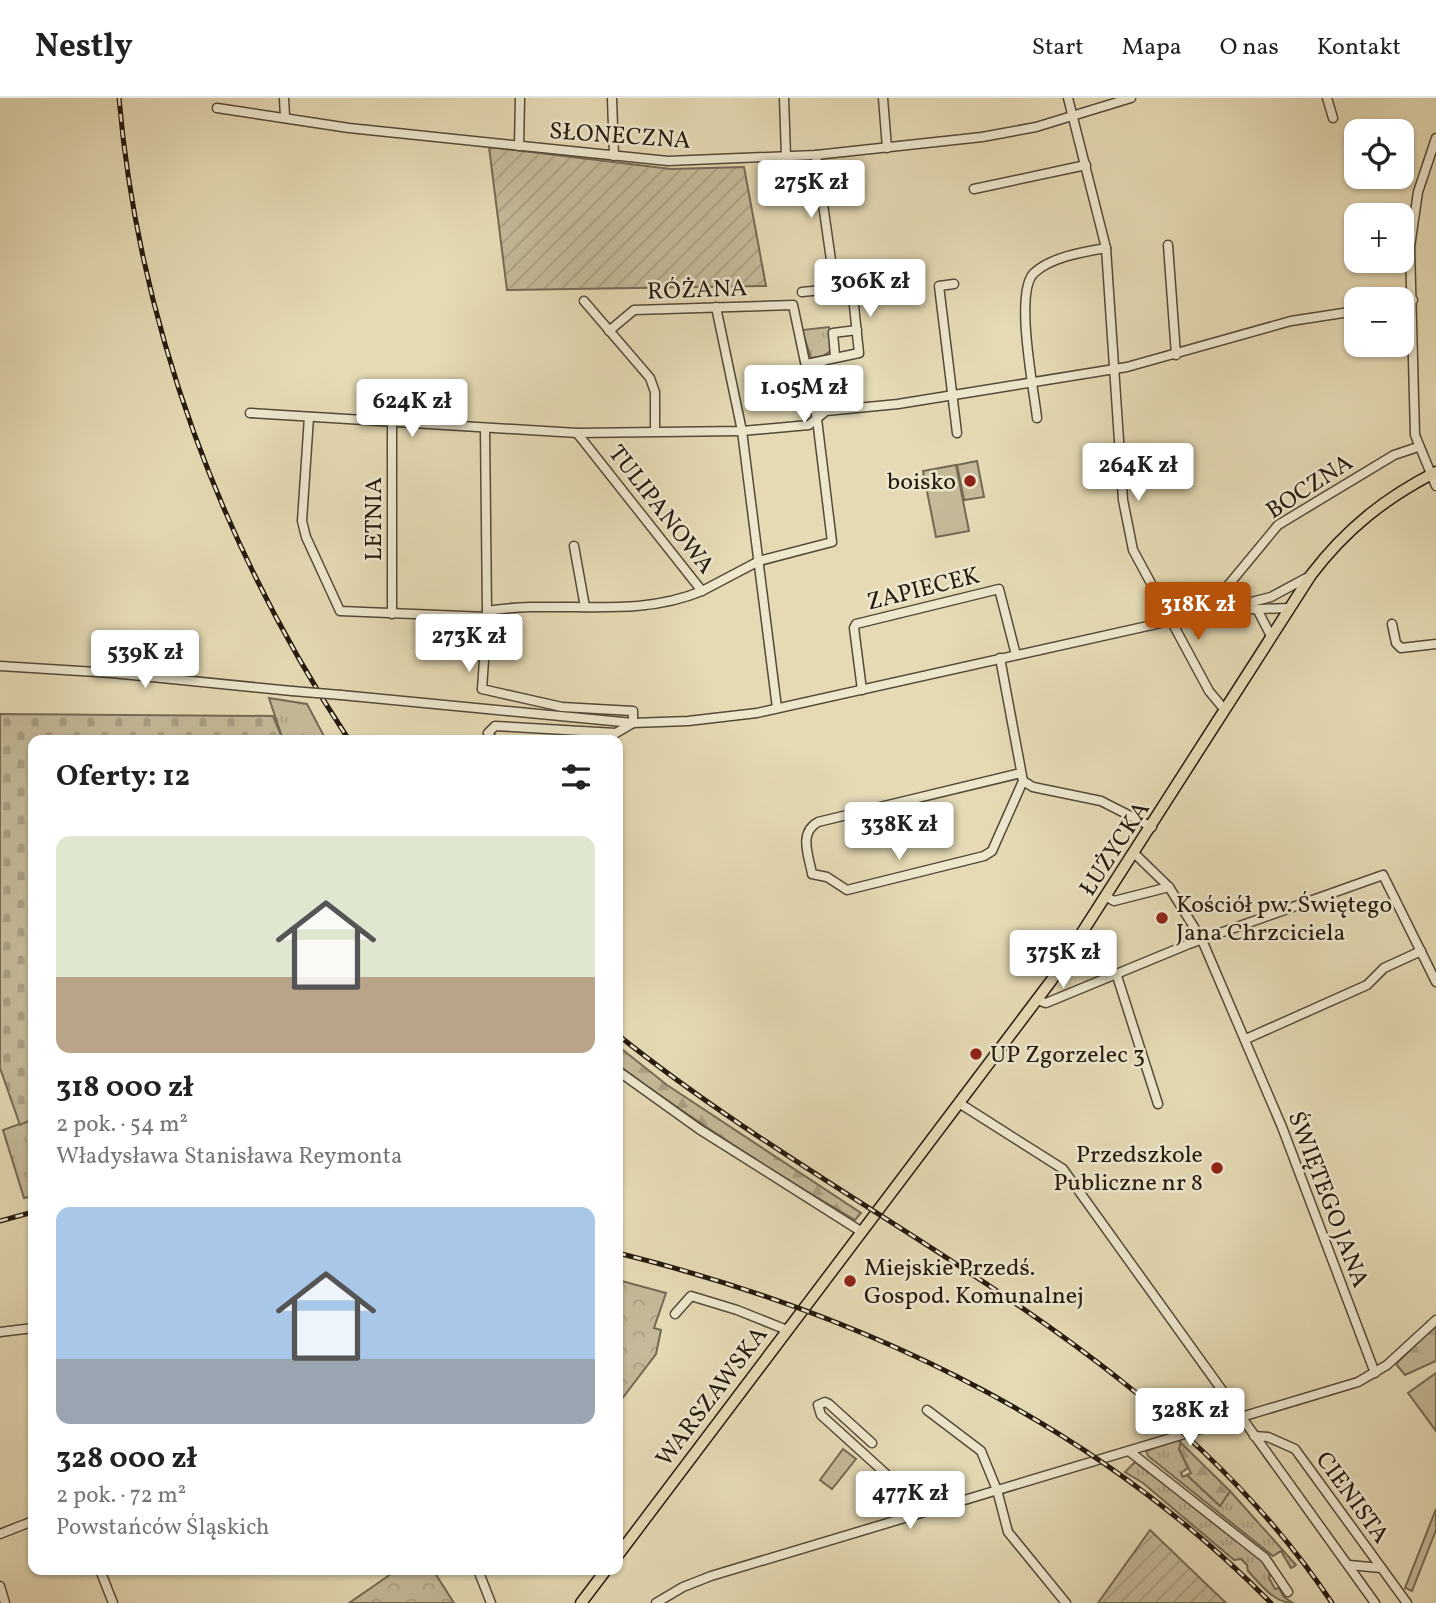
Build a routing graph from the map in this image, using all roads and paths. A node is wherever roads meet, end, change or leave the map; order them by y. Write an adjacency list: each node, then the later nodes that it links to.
1 (284, 98): 10 (street)
2 (520, 98): 14 (street)
3 (612, 98): 17 (street)
4 (783, 98): 18 (street)
5 (883, 98): 15 (street)
6 (1068, 98): 11 (street)
7 (1131, 98): 11 (street, SŁONECZNA)
8 (1327, 98): 12 (street)
9 (217, 108): 10 (street, SŁONECZNA)
10 (285, 117): 14 (street, SŁONECZNA)
11 (1073, 117): 15 (street, SŁONECZNA); 19 (street)
12 (1333, 118)
13 (1436, 138): 25 (street)
14 (519, 146): 17 (street, SŁONECZNA)
15 (887, 148): 16 (street, SŁONECZNA)
16 (816, 155): 18 (street, SŁONECZNA); 23 (street)
17 (614, 156): 18 (street, SŁONECZNA)
18 (786, 156)
19 (1086, 165): 20 (street); 22 (street)
20 (974, 189)
21 (1168, 245): 32 (street)
22 (1105, 248): 37 (street); 38 (street)
23 (834, 281)
24 (954, 284): 39 (street)
25 (1412, 287)
26 (802, 292): 30 (street)
27 (584, 301): 31 (street)
28 (716, 307): 31 (street, RÓŻANA); 36 (street, RÓŻANA); 48 (street)
29 (1344, 313): 32 (street)
30 (857, 330): 33 (street); 33 (street)
31 (609, 331): 47 (street)
32 (1176, 355): 37 (street)
33 (835, 356): 35 (street)
34 (1414, 357): 51 (street)
35 (820, 363): 36 (street); 40 (street)
36 (807, 364): 44 (street)
37 (1115, 369): 38 (street); 65 (street)
38 (1033, 383): 39 (street); 43 (street)
39 (951, 396): 40 (street); 50 (street)
40 (852, 408): 44 (street)
41 (250, 413): 42 (street)
42 (309, 417): 45 (street); 63 (street)
43 (1037, 418)
44 (817, 419): 48 (street); 55 (street, TULIPANOWA)
45 (392, 423): 46 (street); 63 (street, LETNIA)
46 (485, 429): 49 (street); 64 (street)
47 (655, 431): 48 (street); 49 (street)
48 (742, 431): 55 (street)
49 (577, 433): 57 (street, TULIPANOWA)
50 (957, 433)
51 (1418, 447): 52 (street); 61 (street, BOCZNA)
52 (1434, 473): 53 (street); 56 (main road, ŁUŻYCKA)
53 (1436, 486)
54 (574, 546): 59 (street)
55 (759, 561): 57 (street, TULIPANOWA); 73 (street)
56 (1311, 575): 58 (street); 60 (main road, ŁUŻYCKA)
57 (702, 592): 59 (street)
58 (1267, 598): 60 (street); 61 (street)
59 (585, 607): 64 (street)
60 (1289, 608): 62 (street); 67 (main road, ŁUŻYCKA)
61 (1220, 610): 62 (street); 65 (street)
62 (1258, 611): 67 (street)
63 (392, 614): 64 (street)
64 (487, 614): 75 (street)
65 (1169, 620): 69 (street); 74 (street)
66 (1392, 624): 68 (street)
67 (1271, 636): 74 (main road, ŁUŻYCKA)
68 (1436, 644)
69 (1016, 655): 70 (street); 72 (street, ZAPIECEK)
70 (1000, 658): 72 (street); 77 (street)
71 (0, 666): 75 (street, bridge)
72 (862, 690): 73 (street)
73 (777, 708): 75 (street)
74 (1224, 709): 78 (main road, ŁUŻYCKA)
75 (633, 723): 76 (street)
76 (489, 735)
77 (1022, 777): 77 (street); 78 (street)
78 (1153, 827): 79 (main road, ŁUŻYCKA)
79 (1135, 854): 80 (street, ŚWIĘTEGO JANA); 81 (main road, ŁUŻYCKA)
80 (1169, 887): 81 (street); 82 (street, ŚWIĘTEGO JANA)
81 (1107, 897): 86 (main road, ŁUŻYCKA)
82 (1202, 940): 83 (street); 84 (street); 87 (street, ŚWIĘTEGO JANA)
83 (1421, 951): 85 (street); 87 (street)
84 (1117, 976): 86 (street); 90 (street)
85 (1436, 982)
86 (1037, 1000): 89 (main road, ŁUŻYCKA)
87 (1246, 1039): 97 (street, ŚWIĘTEGO JANA)
88 (623, 1075): 91 (street)
89 (959, 1103): 91 (main road, ŁUŻYCKA); 99 (street)
90 (1158, 1104)
91 (862, 1232): 95 (main road, ŁUŻYCKA)
92 (675, 1314): 95 (street)
93 (1436, 1320): 97 (street)
94 (28, 1329): 96 (street)
95 (787, 1330): 107 (main road, WARSZAWSKA)
96 (0, 1332)
97 (1375, 1373): 99 (street)
98 (927, 1410): 103 (street)
99 (1242, 1416): 100 (street); 102 (street)
100 (1254, 1436): 108 (street); 109 (street, CIENISTA)
101 (872, 1443): 104 (street)
102 (1129, 1451): 103 (street); 114 (street)
103 (997, 1490): 104 (street); 120 (street)
104 (926, 1511): 119 (street)
105 (28, 1523): 106 (street)
106 (0, 1534)
107 (623, 1548)
108 (1349, 1565): 109 (street); 121 (street)
109 (1381, 1568): 122 (street, CIENISTA)
110 (102, 1575): 116 (street)
111 (480, 1575): 117 (street)
112 (602, 1575): 118 (main road)
113 (0, 1586): 115 (street)
114 (1288, 1592)
115 (5, 1603)
116 (113, 1603)
117 (491, 1603)
118 (581, 1603)
119 (656, 1603)
120 (1066, 1603)
121 (1375, 1603)
122 (1407, 1603)

